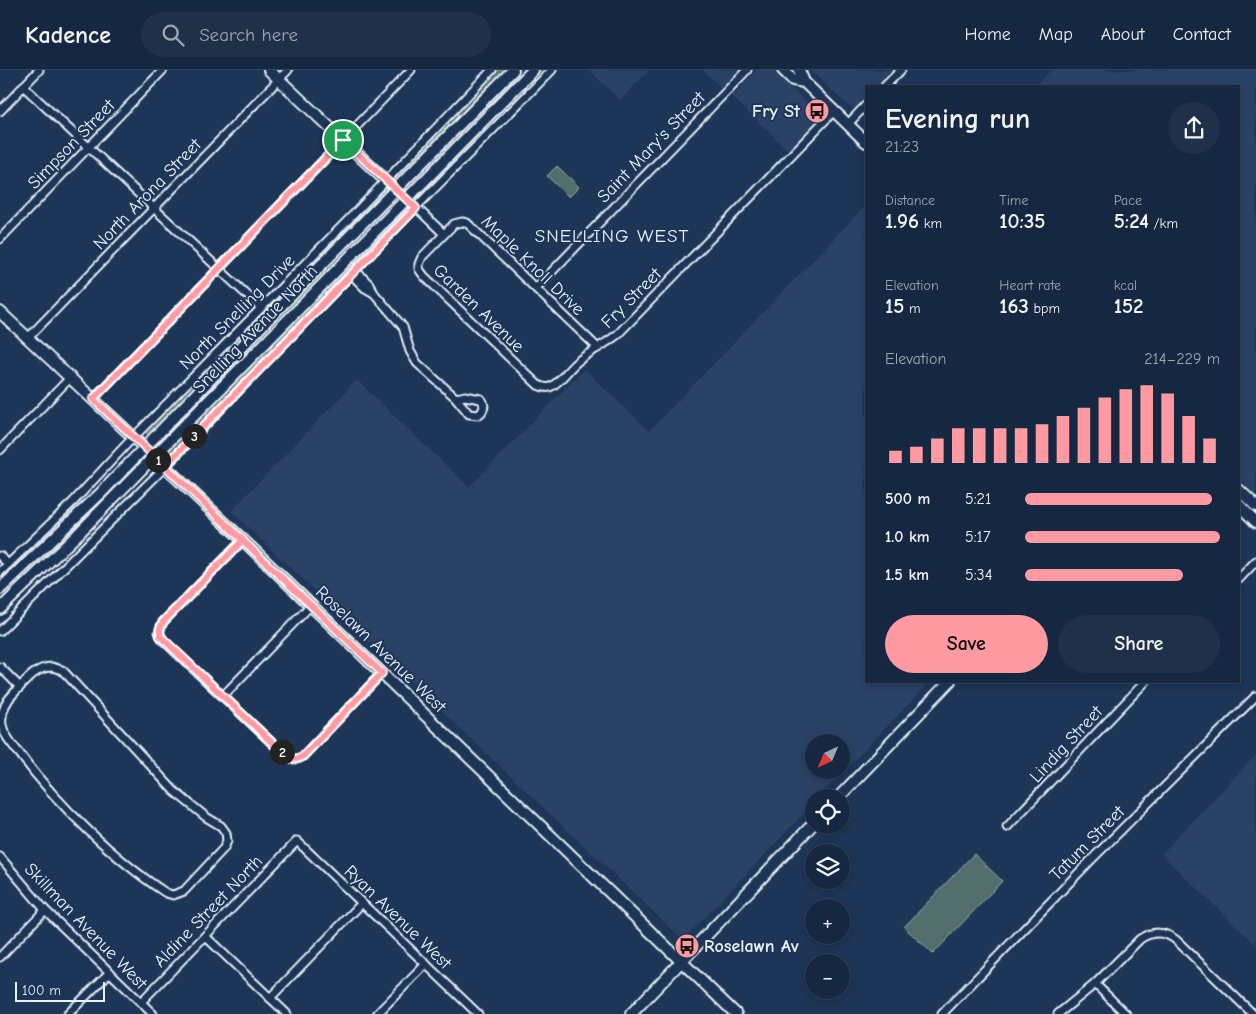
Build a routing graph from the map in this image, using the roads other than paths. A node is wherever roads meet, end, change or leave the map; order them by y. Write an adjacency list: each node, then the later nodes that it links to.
1 (39, 70): 17 (street)
2 (163, 70): 24 (street, Simpson Street)
3 (269, 70): 14 (main road)
4 (288, 70): 14 (street, North Arona Street)
5 (411, 70): 22 (street)
6 (492, 70): 25 (street, North Snelling Drive)
7 (513, 70): 26 (main road, Snelling Avenue North)
8 (533, 70): 27 (main road, Snelling Avenue North)
9 (552, 70): 28 (street)
10 (747, 70): 34 (street, Saint Mary's Street)
11 (783, 70): 15 (main road)
12 (799, 70): 15 (main road)
13 (901, 70): 16 (street)
14 (279, 80): 22 (main road); 29 (street, North Arona Street)
15 (804, 82): 20 (main road)
16 (886, 85)
17 (24, 86): 19 (street); 24 (street)
18 (865, 107): 21 (street)
19 (0, 111)
20 (834, 111): 21 (main road); 38 (street, Fry Street)
21 (848, 124): 23 (main road)
22 (343, 140): 25 (main road); 32 (street)
23 (865, 141)
24 (88, 148): 29 (street); 31 (street, Simpson Street)
25 (385, 180): 26 (street, Garden Avenue); 35 (street, North Snelling Drive)
26 (397, 189): 27 (street, Garden Avenue); 44 (main road, Snelling Avenue North)
27 (406, 199): 28 (street, Garden Avenue); 46 (main road, Snelling Avenue North)
28 (416, 208): 30 (street, Garden Avenue); 33 (street)
29 (154, 209): 32 (street); 37 (street, North Arona Street)
30 (444, 234): 34 (street, Maple Knoll Drive); 40 (street, Garden Avenue)
31 (0, 239)
32 (219, 270): 35 (street); 42 (street)
33 (353, 272): 41 (street); 47 (street)
34 (536, 288): 38 (street, Maple Knoll Drive)
35 (261, 308): 43 (street, North Snelling Drive)
36 (0, 312): 37 (main road, Roselawn Avenue West)
37 (28, 338): 39 (main road, Roselawn Avenue West)
38 (598, 348): 40 (street, Fry Street)
39 (70, 378): 42 (main road, Roselawn Avenue West); 45 (street)
40 (546, 388)
41 (456, 398)
42 (93, 399): 43 (main road, Roselawn Avenue West)
43 (134, 437): 44 (main road, Roselawn Avenue West); 55 (street, North Snelling Drive)
44 (145, 447): 46 (main road, Roselawn Avenue West); 58 (main road, Snelling Avenue North)
45 (0, 450)
46 (154, 456): 47 (main road, Roselawn Avenue West); 60 (main road, Snelling Avenue North)
47 (165, 466): 52 (main road, Roselawn Avenue West); 61 (street)
48 (1240, 491): 49 (main road)
49 (1254, 501)
50 (1240, 506): 51 (main road)
51 (1256, 522)
52 (243, 540): 59 (main road, Roselawn Avenue West); 67 (street)
53 (0, 556): 55 (street)
54 (1256, 561): 57 (street)
55 (8, 564): 56 (street, North Snelling Drive)
56 (0, 572)
57 (1240, 578)
58 (0, 588)
59 (311, 605): 63 (main road, Roselawn Avenue West); 67 (street)
60 (0, 609)
61 (0, 631)
62 (0, 667): 66 (street)
63 (382, 673): 67 (street); 78 (main road, Roselawn Avenue West)
64 (948, 683): 69 (main road)
65 (1144, 683): 70 (street, Lindig Street)
66 (20, 687): 66 (street)
67 (223, 696)
68 (1256, 696): 91 (street, Tatum Street)
69 (847, 789)
70 (1007, 827)
71 (805, 832): 78 (main road)
72 (297, 841): 74 (street, Ryan Avenue West); 76 (street, Aldine Street North)
73 (0, 856): 75 (street, Skillman Avenue West)
74 (362, 903): 79 (street, Ryan Avenue West); 82 (street)
75 (45, 910): 77 (street); 80 (street, Skillman Avenue West)
76 (205, 936): 82 (street); 83 (street, Aldine Street North)
77 (0, 957)
78 (680, 961): 89 (main road); 90 (main road, Roselawn Avenue West)
79 (426, 964): 87 (street); 88 (street, Ryan Avenue West)
80 (110, 972): 83 (street, Skillman Avenue West); 84 (street)
81 (1095, 984): 92 (street); 93 (street); 94 (street)
82 (270, 998): 86 (street)
83 (141, 1002): 85 (street, Skillman Avenue West)
84 (68, 1014)
85 (153, 1014)
86 (287, 1014)
87 (377, 1014)
88 (478, 1014)
89 (630, 1014)
90 (736, 1014)
91 (942, 1014)
92 (1058, 1014)
93 (1126, 1014)
94 (1253, 1014)

